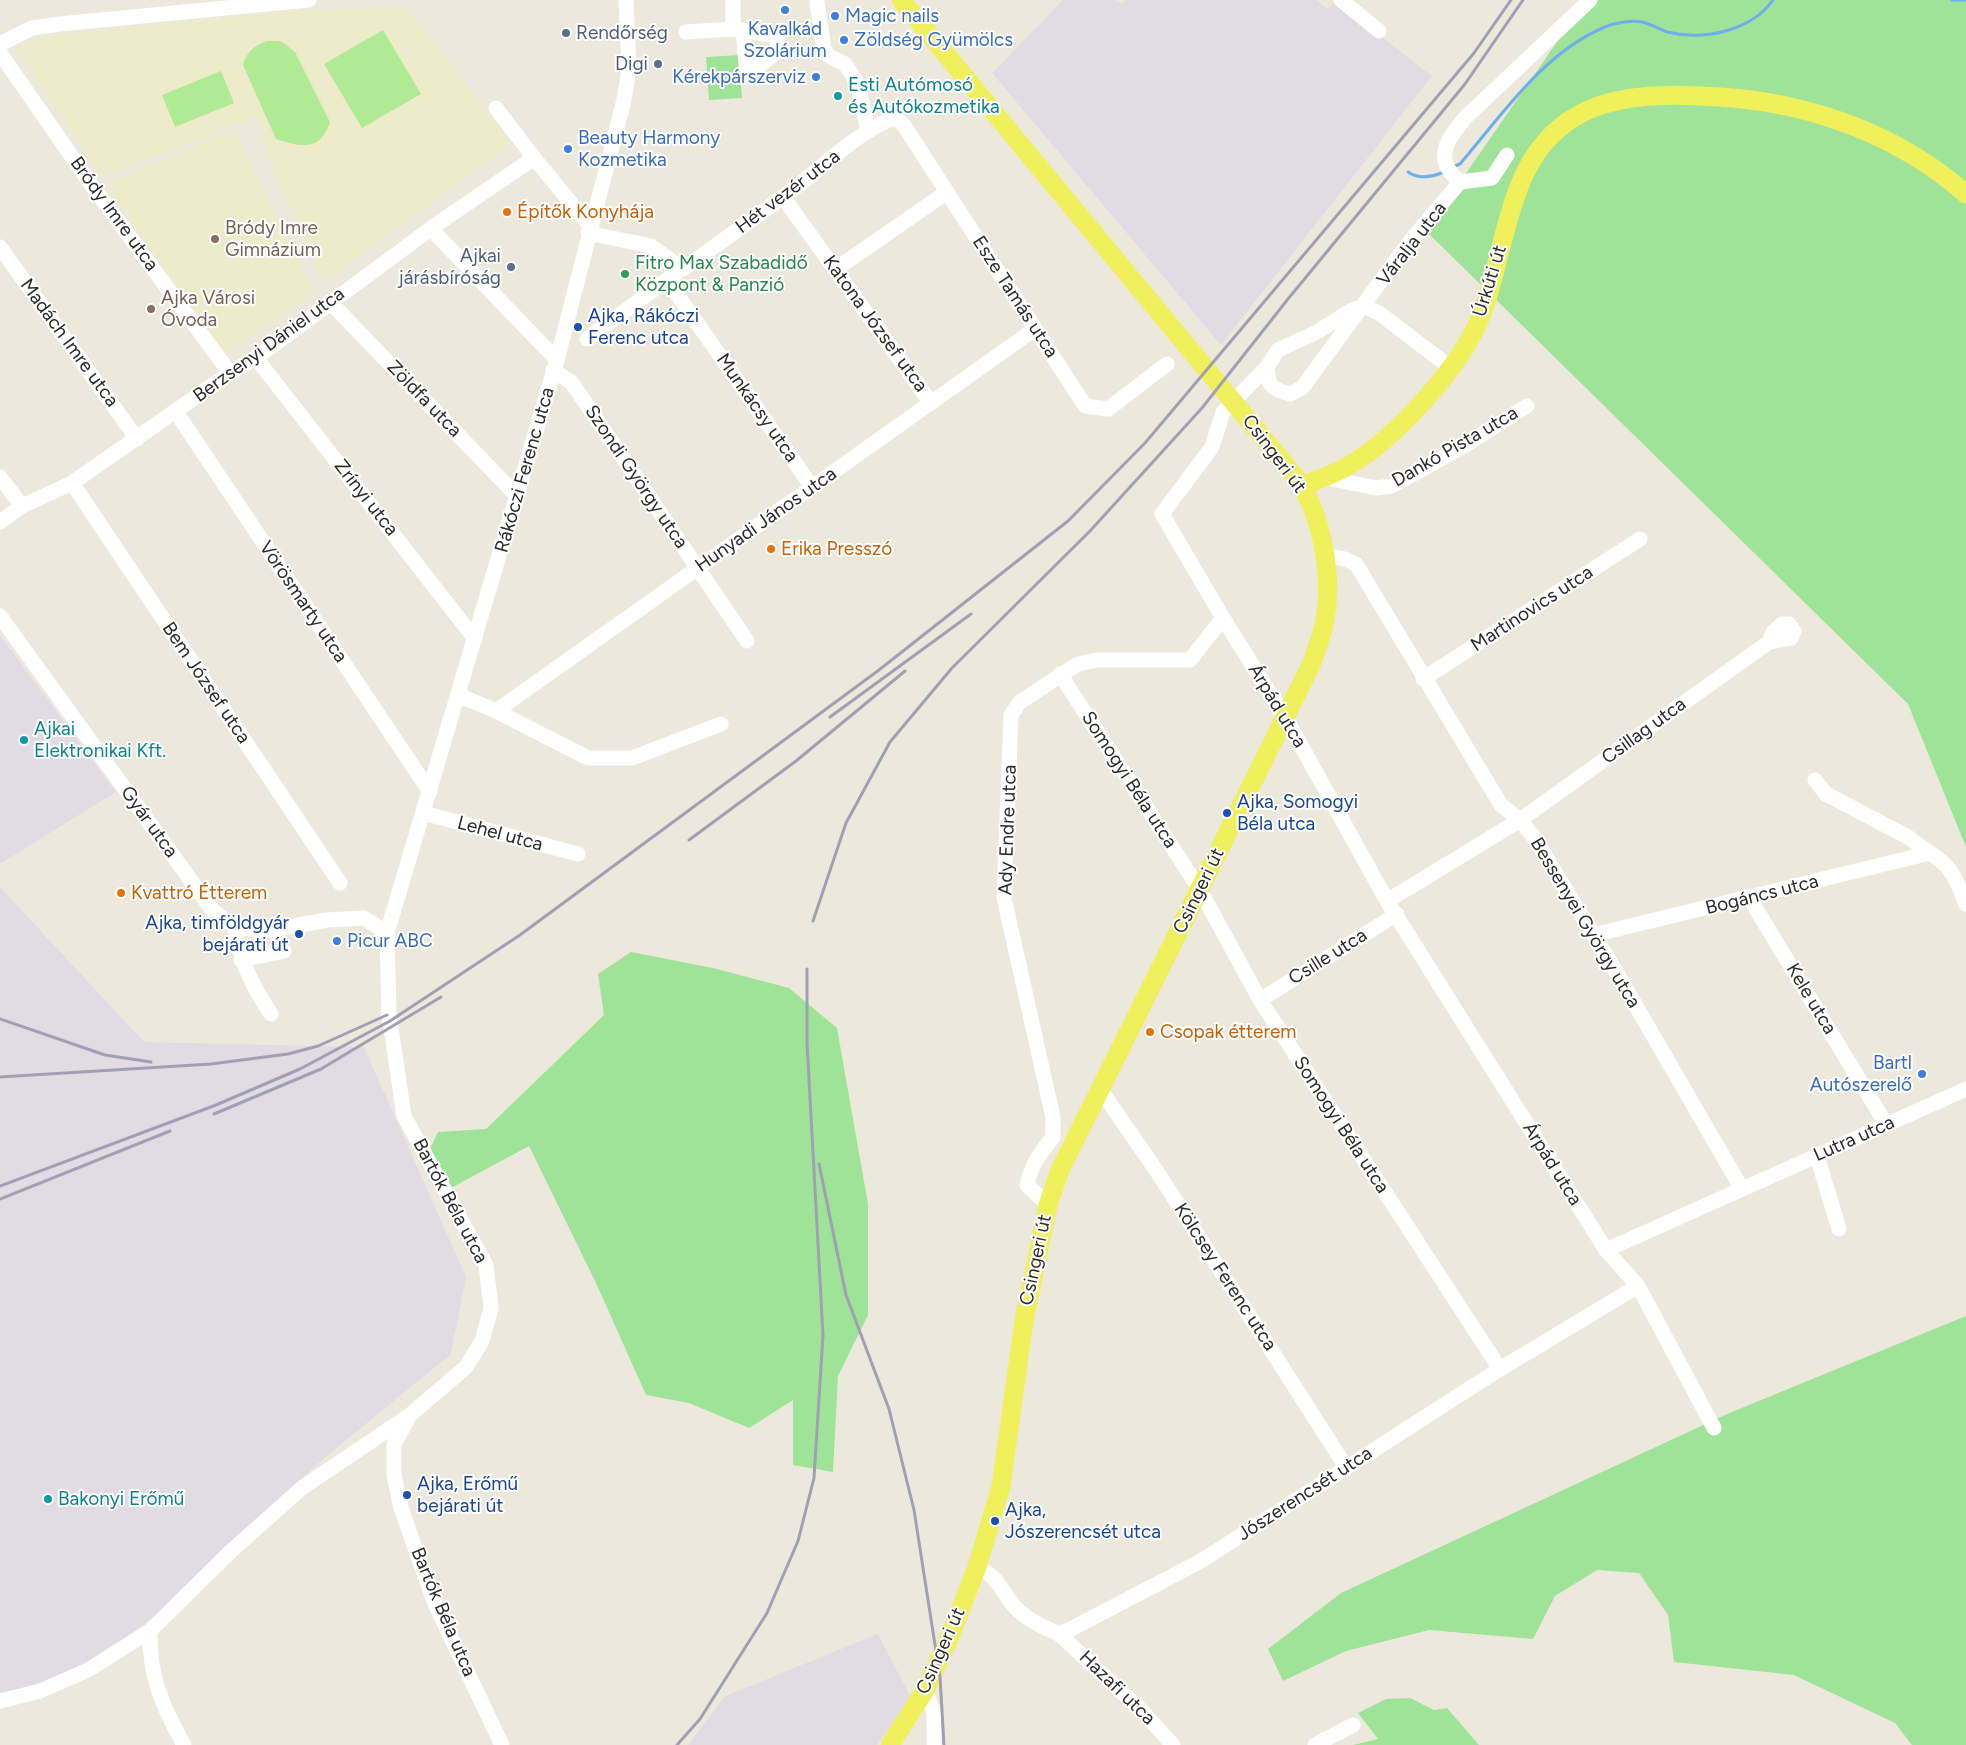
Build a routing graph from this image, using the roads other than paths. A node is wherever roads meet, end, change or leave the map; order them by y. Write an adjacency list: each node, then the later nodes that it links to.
1 (309, 0): 7 (street)
2 (626, 0): 23 (street, Rákóczi Ferenc utca)
3 (732, 0): 10 (street)
4 (901, 0): 45 (main road, Csingeri út)
5 (1341, 0): 9 (street)
6 (1590, 0): 18 (street)
7 (267, 2): 11 (street)
8 (817, 3): 15 (street)
9 (1378, 31)
10 (686, 32)
11 (0, 44)
12 (0, 53): 37 (street, Bródy Imre utca)
13 (496, 108): 17 (street)
14 (884, 122): 15 (street, Hét vezér utca); 19 (street, Esze Tamás utca)
15 (868, 132): 21 (street, Hét vezér utca)
16 (1507, 155): 18 (street)
17 (534, 158): 22 (street, Berzsenyi Dániel utca); 23 (street)
18 (1460, 182): 29 (street, Váralja utca)
19 (947, 192): 26 (street); 30 (street, Esze Tamás utca)
20 (1966, 194): 36 (main road, Úrkúti út)
21 (783, 197): 25 (street, Hét vezér utca); 26 (street, Katona József utca)
22 (431, 229): 28 (street, Berzsenyi Dániel utca); 34 (street, Szondi György utca)
23 (589, 229): 25 (street); 34 (street, Rákóczi Ferenc utca)
24 (0, 247): 41 (street, Madách Imre utca)
25 (683, 269): 27 (street, Hét vezér utca)
26 (836, 269): 38 (street, Katona József utca)
27 (667, 280): 31 (street, Hét vezér utca); 46 (street, Munkácsy utca)
28 (330, 302): 32 (street, Berzsenyi Dániel utca); 47 (street, Zöldfa utca)
29 (1364, 306): 35 (street, Váralja utca); 35 (street, Váralja utca); 36 (street, Váralja utca)
30 (1035, 329): 33 (street, Esze Tamás utca); 38 (street, Hunyadi János utca)
31 (587, 339)
32 (256, 358): 37 (street, Berzsenyi Dániel utca); 56 (street, Zrínyi utca)
33 (1167, 364)
34 (555, 365): 47 (street, Rákóczi Ferenc utca); 53 (street, Szondi György utca)
35 (1267, 367): 49 (street, Váralja utca)
36 (1451, 368): 43 (main road, Úrkúti út)
37 (230, 373): 40 (street, Berzsenyi Dániel utca)
38 (931, 403): 46 (street, Hunyadi János utca)
39 (1527, 406): 43 (street, Dankó Pista utca)
40 (176, 412): 41 (street, Berzsenyi Dániel utca); 66 (street, Vörösmarty utca)
41 (137, 439): 44 (street, Berzsenyi Dániel utca)
42 (0, 477): 48 (street)
43 (1323, 477): 45 (main road, Úrkúti út)
44 (72, 483): 48 (street, Berzsenyi Dániel utca); 71 (street, Bem József utca)
45 (1302, 486): 52 (main road, Csingeri út)
46 (812, 487): 53 (street, Hunyadi János utca)
47 (517, 496): 56 (street, Rákóczi Ferenc utca)
48 (22, 506): 50 (street, Berzsenyi Dániel utca)
49 (1162, 514): 55 (street, Árpád utca)
50 (0, 522)
51 (1640, 539): 60 (street, Martinovics utca)
52 (1326, 556): 60 (street, Bessenyei György utca); 63 (main road, Csingeri út)
53 (698, 569): 57 (street, Szondi György utca); 62 (street, Hunyadi János utca)
54 (0, 616): 79 (street, Gyár utca)
55 (1223, 618): 59 (street, Ady Endre utca); 63 (street, Árpád utca)
56 (475, 639): 61 (street, Rákóczi Ferenc utca)
57 (747, 641)
58 (1768, 642): 68 (street, Csillag utca)
59 (1060, 674): 72 (street, Somogyi Béla utca); 91 (street, Ady Endre utca)
60 (1423, 679): 68 (street, Bessenyei György utca)
61 (458, 695): 62 (street); 66 (street, Rákóczi Ferenc utca)
62 (496, 711): 64 (street)
63 (1285, 717): 72 (main road, Csingeri út); 74 (street, Árpád utca)
64 (721, 724)
65 (1815, 780): 69 (street)
66 (430, 792): 67 (street, Rákóczi Ferenc utca)
67 (423, 813): 70 (street, Lehel utca); 76 (street, Rákóczi Ferenc utca)
68 (1520, 820): 74 (street); 81 (street, Bessenyei György utca)
69 (1930, 853): 73 (street, Bogáncs utca); 75 (street)
70 (578, 854)
71 (340, 883)
72 (1200, 890): 84 (street, Somogyi Béla utca); 86 (main road, Csingeri út)
73 (1750, 899): 81 (street, Bogáncs utca); 88 (street, Kele utca)
74 (1387, 901): 77 (street, Árpád utca)
75 (1966, 904)
76 (394, 906): 78 (street, Gyár utca); 80 (street, Rákóczi Ferenc utca)
77 (1396, 914): 84 (street, Csille utca); 93 (street, Árpád utca)
78 (364, 918): 79 (street, Gyár utca); 80 (street)
79 (234, 926): 83 (street)
80 (387, 933): 96 (street, Bartók Béla utca)
81 (1593, 935): 90 (street, Bessenyei György utca)
82 (284, 951): 83 (street)
83 (241, 960): 85 (street)
84 (1260, 1000): 95 (street, Somogyi Béla utca)
85 (271, 1014)
86 (1100, 1089): 91 (main road, Csingeri út); 98 (street, Kölcsey Ferenc utca)
87 (1966, 1089): 88 (street, Lutra utca)
88 (1886, 1124): 89 (street, Lutra utca)
89 (1817, 1156): 90 (street, Lutra utca); 92 (street)
90 (1742, 1189): 93 (street)
91 (1048, 1205): 99 (main road, Csingeri út)
92 (1839, 1230)
93 (1606, 1250): 94 (street, Árpád utca)
94 (1638, 1286): 95 (street, Jószerencsét utca); 97 (street, Árpád utca)
95 (1500, 1369): 98 (street, Jószerencsét utca)
96 (410, 1415): 100 (street); 106 (street, Bartók Béla utca)
97 (1714, 1428)
98 (1346, 1467): 101 (street, Jószerencsét utca)
99 (977, 1567): 101 (street); 102 (main road, Csingeri út)
100 (150, 1631): 103 (street); 105 (street)
101 (1059, 1634): 109 (street, Hazafi utca)
102 (925, 1690): 107 (main road, Csingeri út); 108 (street)
103 (0, 1701)
104 (1353, 1725): 110 (street)
105 (184, 1745)
106 (502, 1745)
107 (890, 1745)
108 (934, 1745)
109 (1173, 1745)
110 (1316, 1745)

